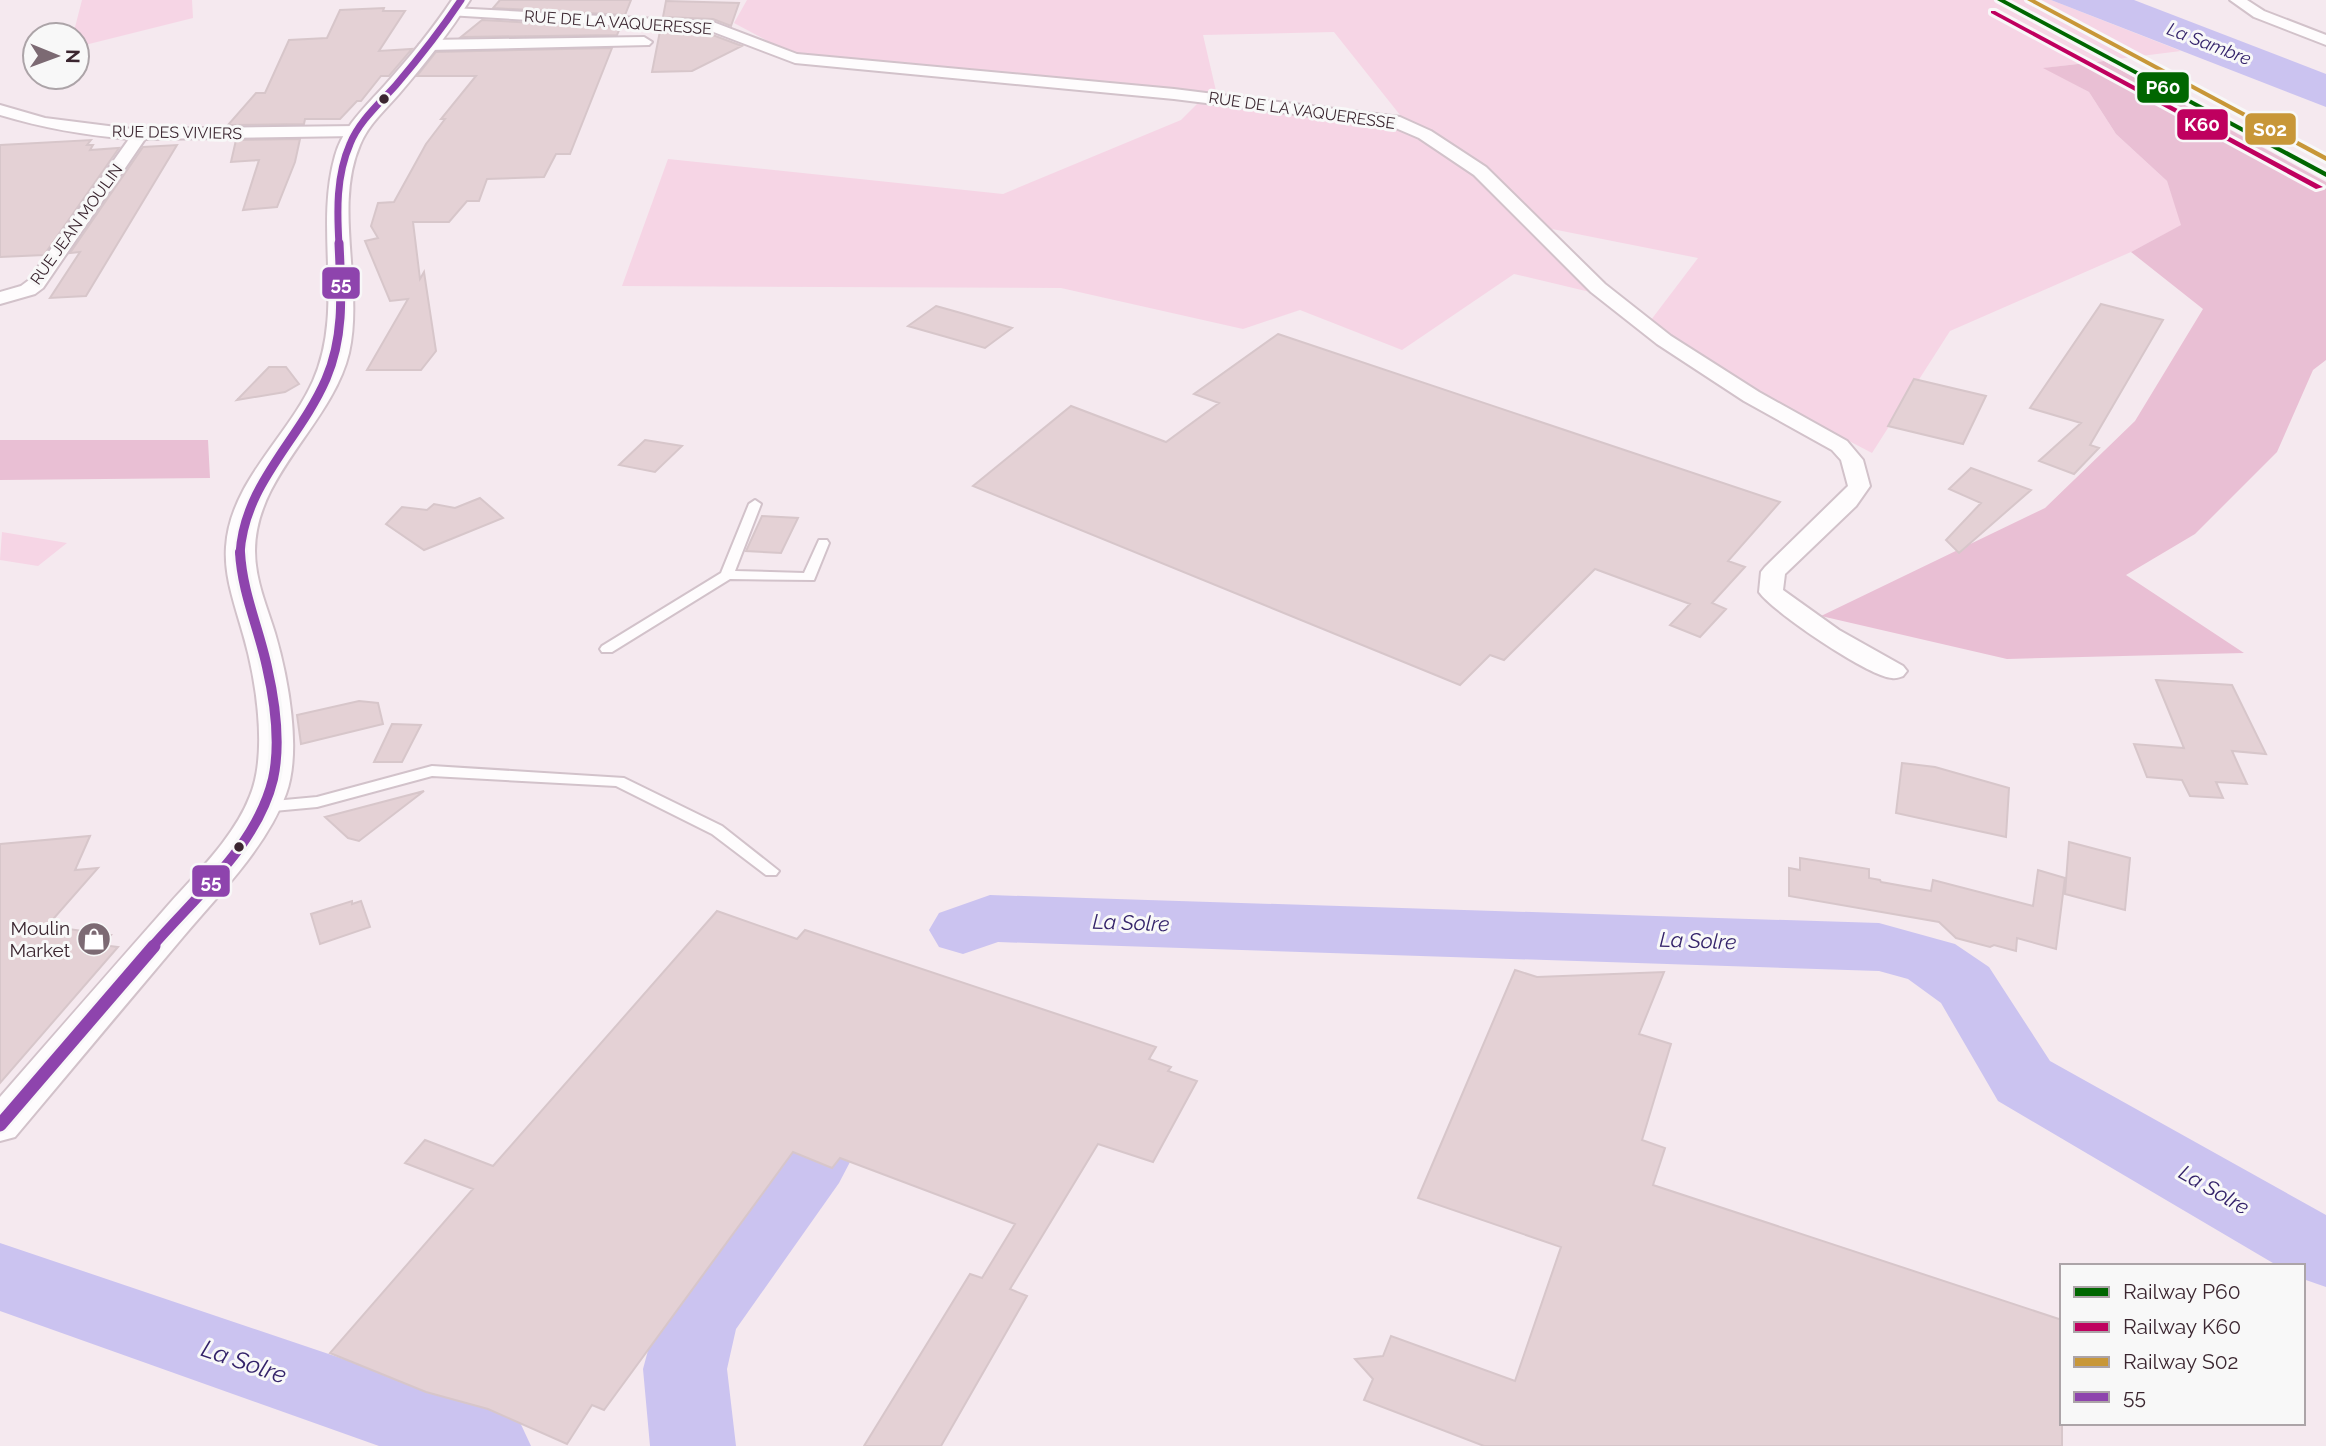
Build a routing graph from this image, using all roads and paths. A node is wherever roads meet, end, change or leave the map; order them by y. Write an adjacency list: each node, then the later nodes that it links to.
1 (2237, 0): 3 (street)
2 (457, 6): 5 (street); 14 (street, RUE DE LA VAQUERESSE)
3 (2326, 40)
4 (643, 41): 5 (street)
5 (427, 45): 7 (street)
6 (0, 110): 8 (street, RUE DES VIVIERS)
7 (357, 131): 8 (street, RUE DES VIVIERS); 15 (street)
8 (140, 135): 9 (street, RUE JEAN MOULIN)
9 (0, 298)
10 (755, 504): 12 (lane)
11 (823, 543): 12 (lane)
12 (727, 575): 13 (lane)
13 (607, 649)
14 (1894, 671)
15 (262, 807): 16 (lane); 17 (street)
16 (771, 871)
17 (0, 1125)

